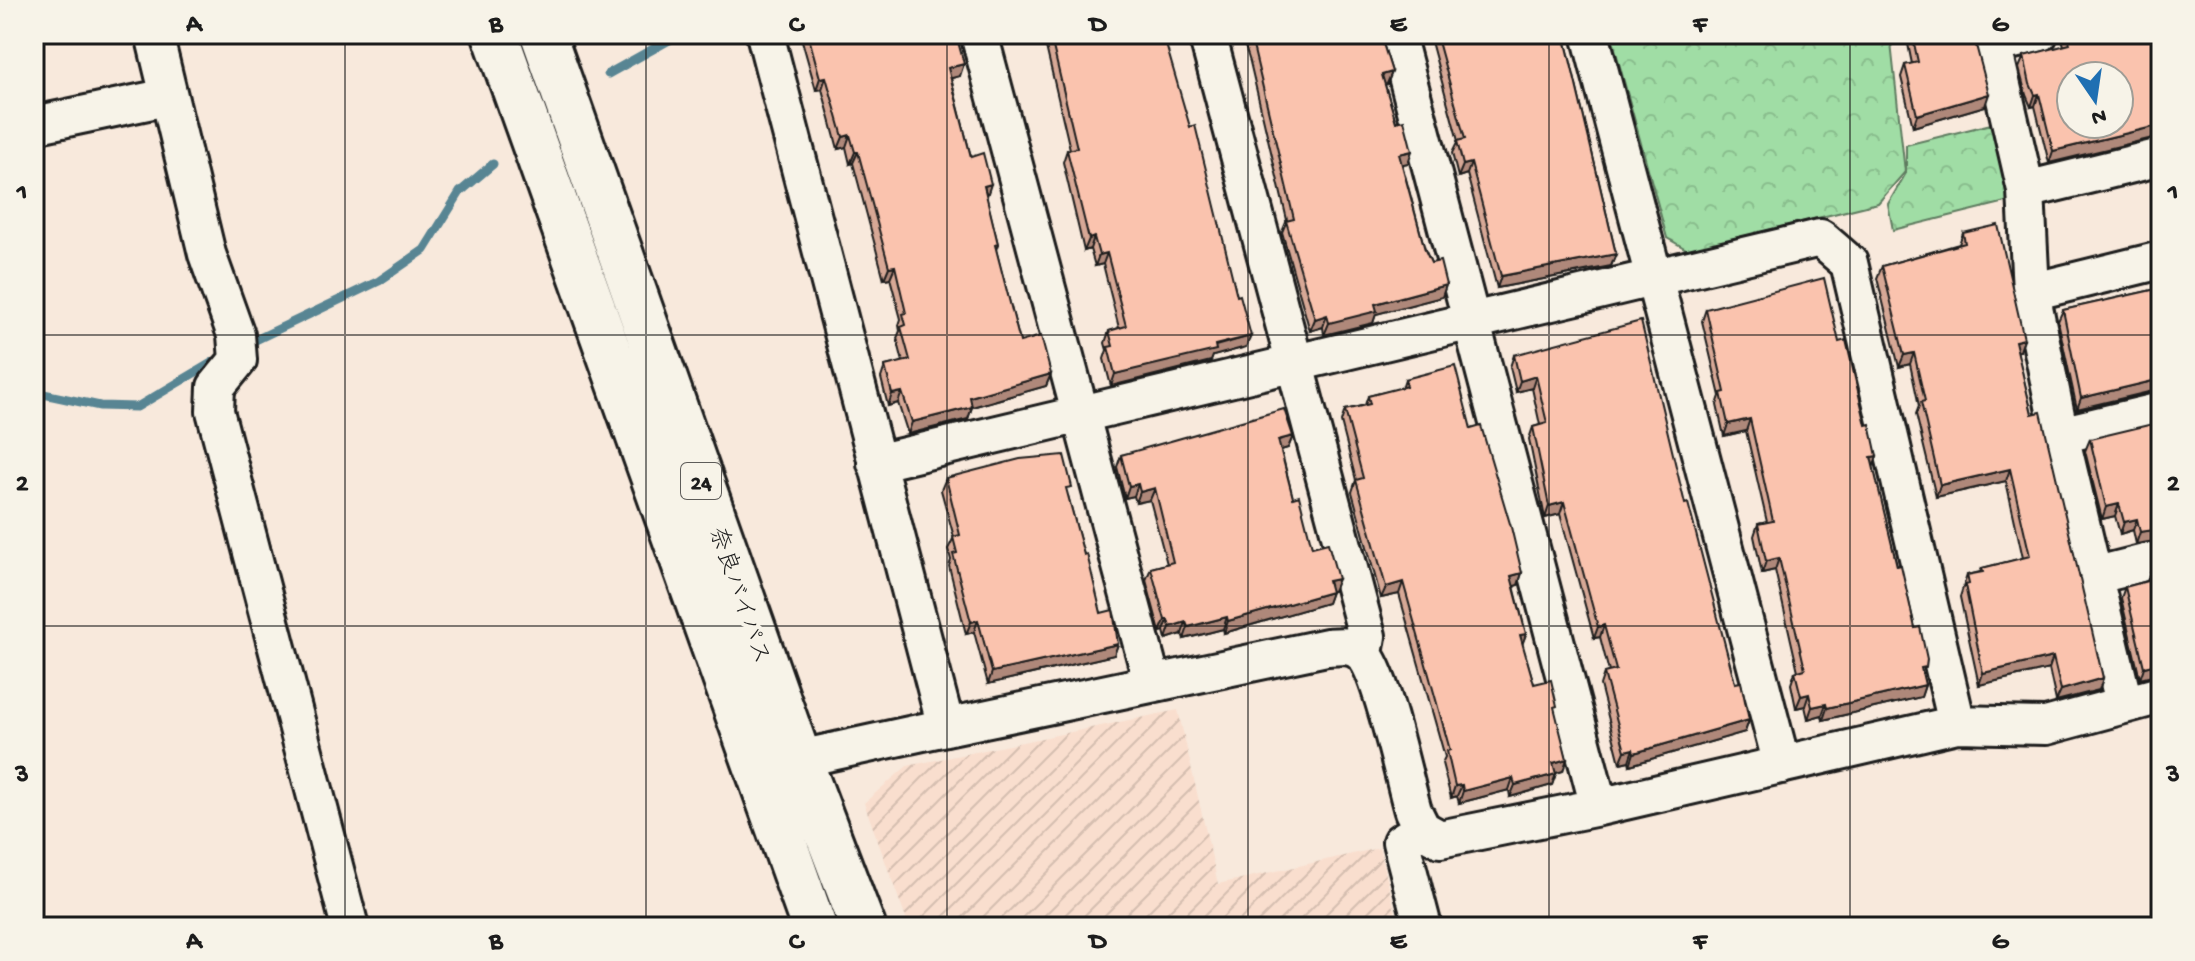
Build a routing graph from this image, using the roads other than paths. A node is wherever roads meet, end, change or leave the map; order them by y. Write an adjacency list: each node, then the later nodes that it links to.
1 (154, 34): 11 (street)
2 (495, 34): 37 (highway, 奈良バイパス / 24)
3 (543, 34): 32 (highway, 奈良バイパス / 24)
4 (765, 34): 23 (street)
5 (979, 34): 21 (street)
6 (1207, 34): 19 (street)
7 (1396, 34): 18 (street)
8 (1590, 34): 16 (street)
9 (2039, 34): 10 (street)
10 (1991, 40): 14 (street)
11 (167, 97): 12 (street); 36 (street)
12 (34, 125)
13 (2161, 157): 14 (street)
14 (2026, 190): 17 (street)
15 (2161, 260): 17 (street)
16 (1654, 276): 18 (street); 30 (street); 33 (street)
17 (2031, 292): 22 (street)
18 (1471, 319): 19 (street); 34 (street)
19 (1293, 362): 21 (street); 26 (street)
20 (2161, 411): 22 (street)
21 (1080, 414): 23 (street); 27 (street)
22 (2060, 435): 25 (street)
23 (876, 463): 31 (street)
24 (2161, 559): 25 (street)
25 (2093, 576): 29 (street)
26 (1364, 654): 27 (street); 35 (street)
27 (1152, 682): 31 (street)
28 (2161, 695): 29 (street)
29 (2124, 703): 30 (street)
30 (1957, 724): 33 (street)
31 (946, 727): 32 (street)
32 (799, 759): 38 (highway, 奈良バイパス / 24)
33 (1782, 765): 34 (street)
34 (1599, 807): 35 (street)
35 (1422, 829): 39 (street)
36 (350, 927)
37 (814, 927)
38 (863, 927)
39 (1423, 927)

